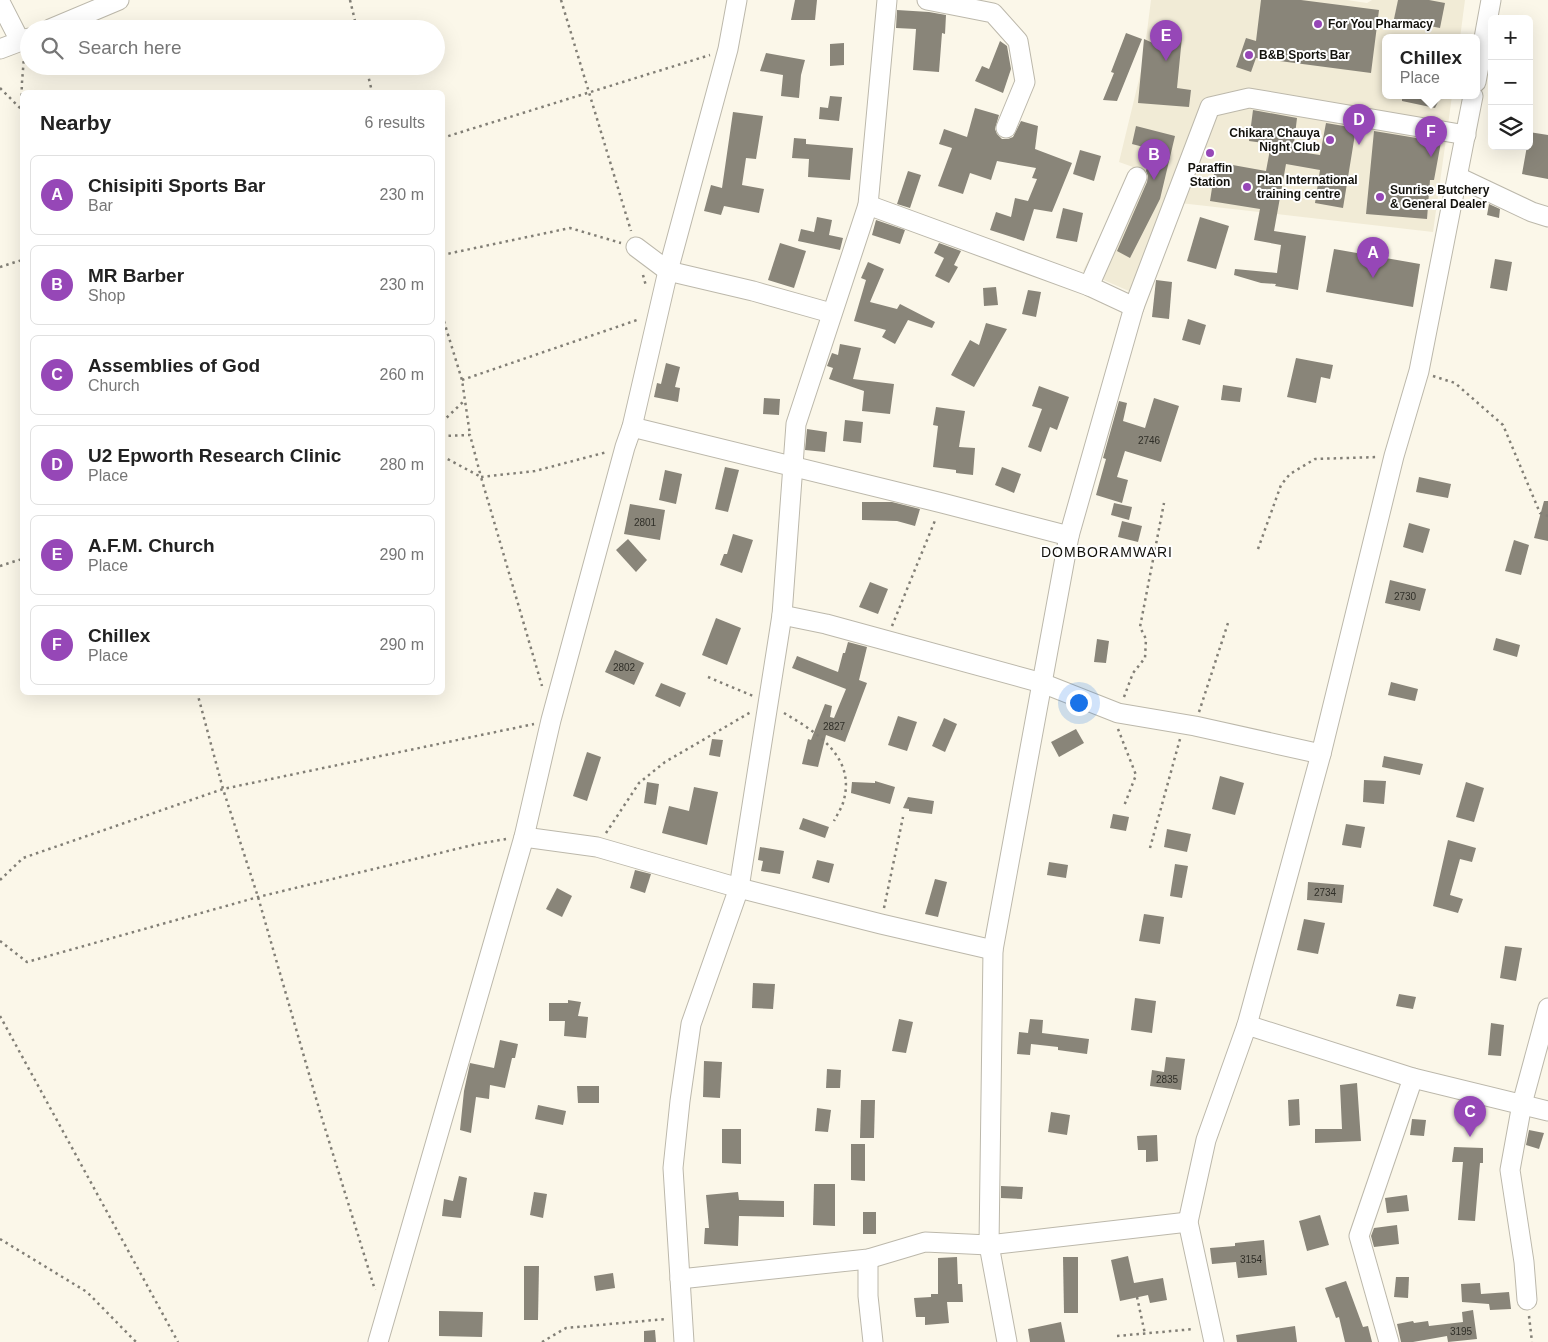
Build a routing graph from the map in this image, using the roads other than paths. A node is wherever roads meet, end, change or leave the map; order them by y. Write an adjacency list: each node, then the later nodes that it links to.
1 (119, 0): 7 (street)
2 (738, 0): 20 (street)
3 (887, 0): 17 (street)
4 (927, 0): 13 (street)
5 (1491, 0): 11 (street)
6 (0, 2): 8 (street)
7 (71, 20)
8 (20, 32)
9 (20, 41): 10 (street)
10 (0, 49)
11 (1480, 60)
12 (1473, 99): 14 (street)
13 (1006, 128)
14 (1466, 135): 16 (street); 22 (street)
15 (1137, 177): 21 (street)
16 (1458, 177): 18 (street); 29 (street)
17 (868, 205): 21 (street); 23 (street)
18 (1548, 217)
19 (636, 247): 20 (street)
20 (668, 271): 23 (street); 24 (street)
21 (1089, 286): 22 (street)
22 (1134, 307): 26 (street)
23 (831, 312): 25 (street)
24 (632, 427): 25 (street); 30 (street)
25 (792, 466): 26 (street); 27 (street)
26 (1069, 536): 28 (street)
27 (782, 615): 28 (street); 31 (street)
28 (1042, 684): 29 (street); 32 (street)
29 (1320, 754): 34 (street)
30 (524, 837): 31 (street); 44 (street)
31 (738, 888): 32 (street); 41 (street)
32 (993, 950): 39 (street)
33 (1548, 1008): 36 (street)
34 (1247, 1025): 35 (street); 38 (street)
35 (1413, 1078): 36 (street); 48 (street)
36 (1522, 1104): 37 (street); 42 (street)
37 (1548, 1111)
38 (1188, 1222): 39 (street); 43 (street)
39 (989, 1245): 40 (street); 47 (street)
40 (868, 1260): 41 (street); 46 (street)
41 (680, 1279): 45 (street)
42 (1527, 1300)
43 (1212, 1335)
44 (378, 1342)
45 (684, 1342)
46 (873, 1342)
47 (1007, 1342)
48 (1389, 1342)

